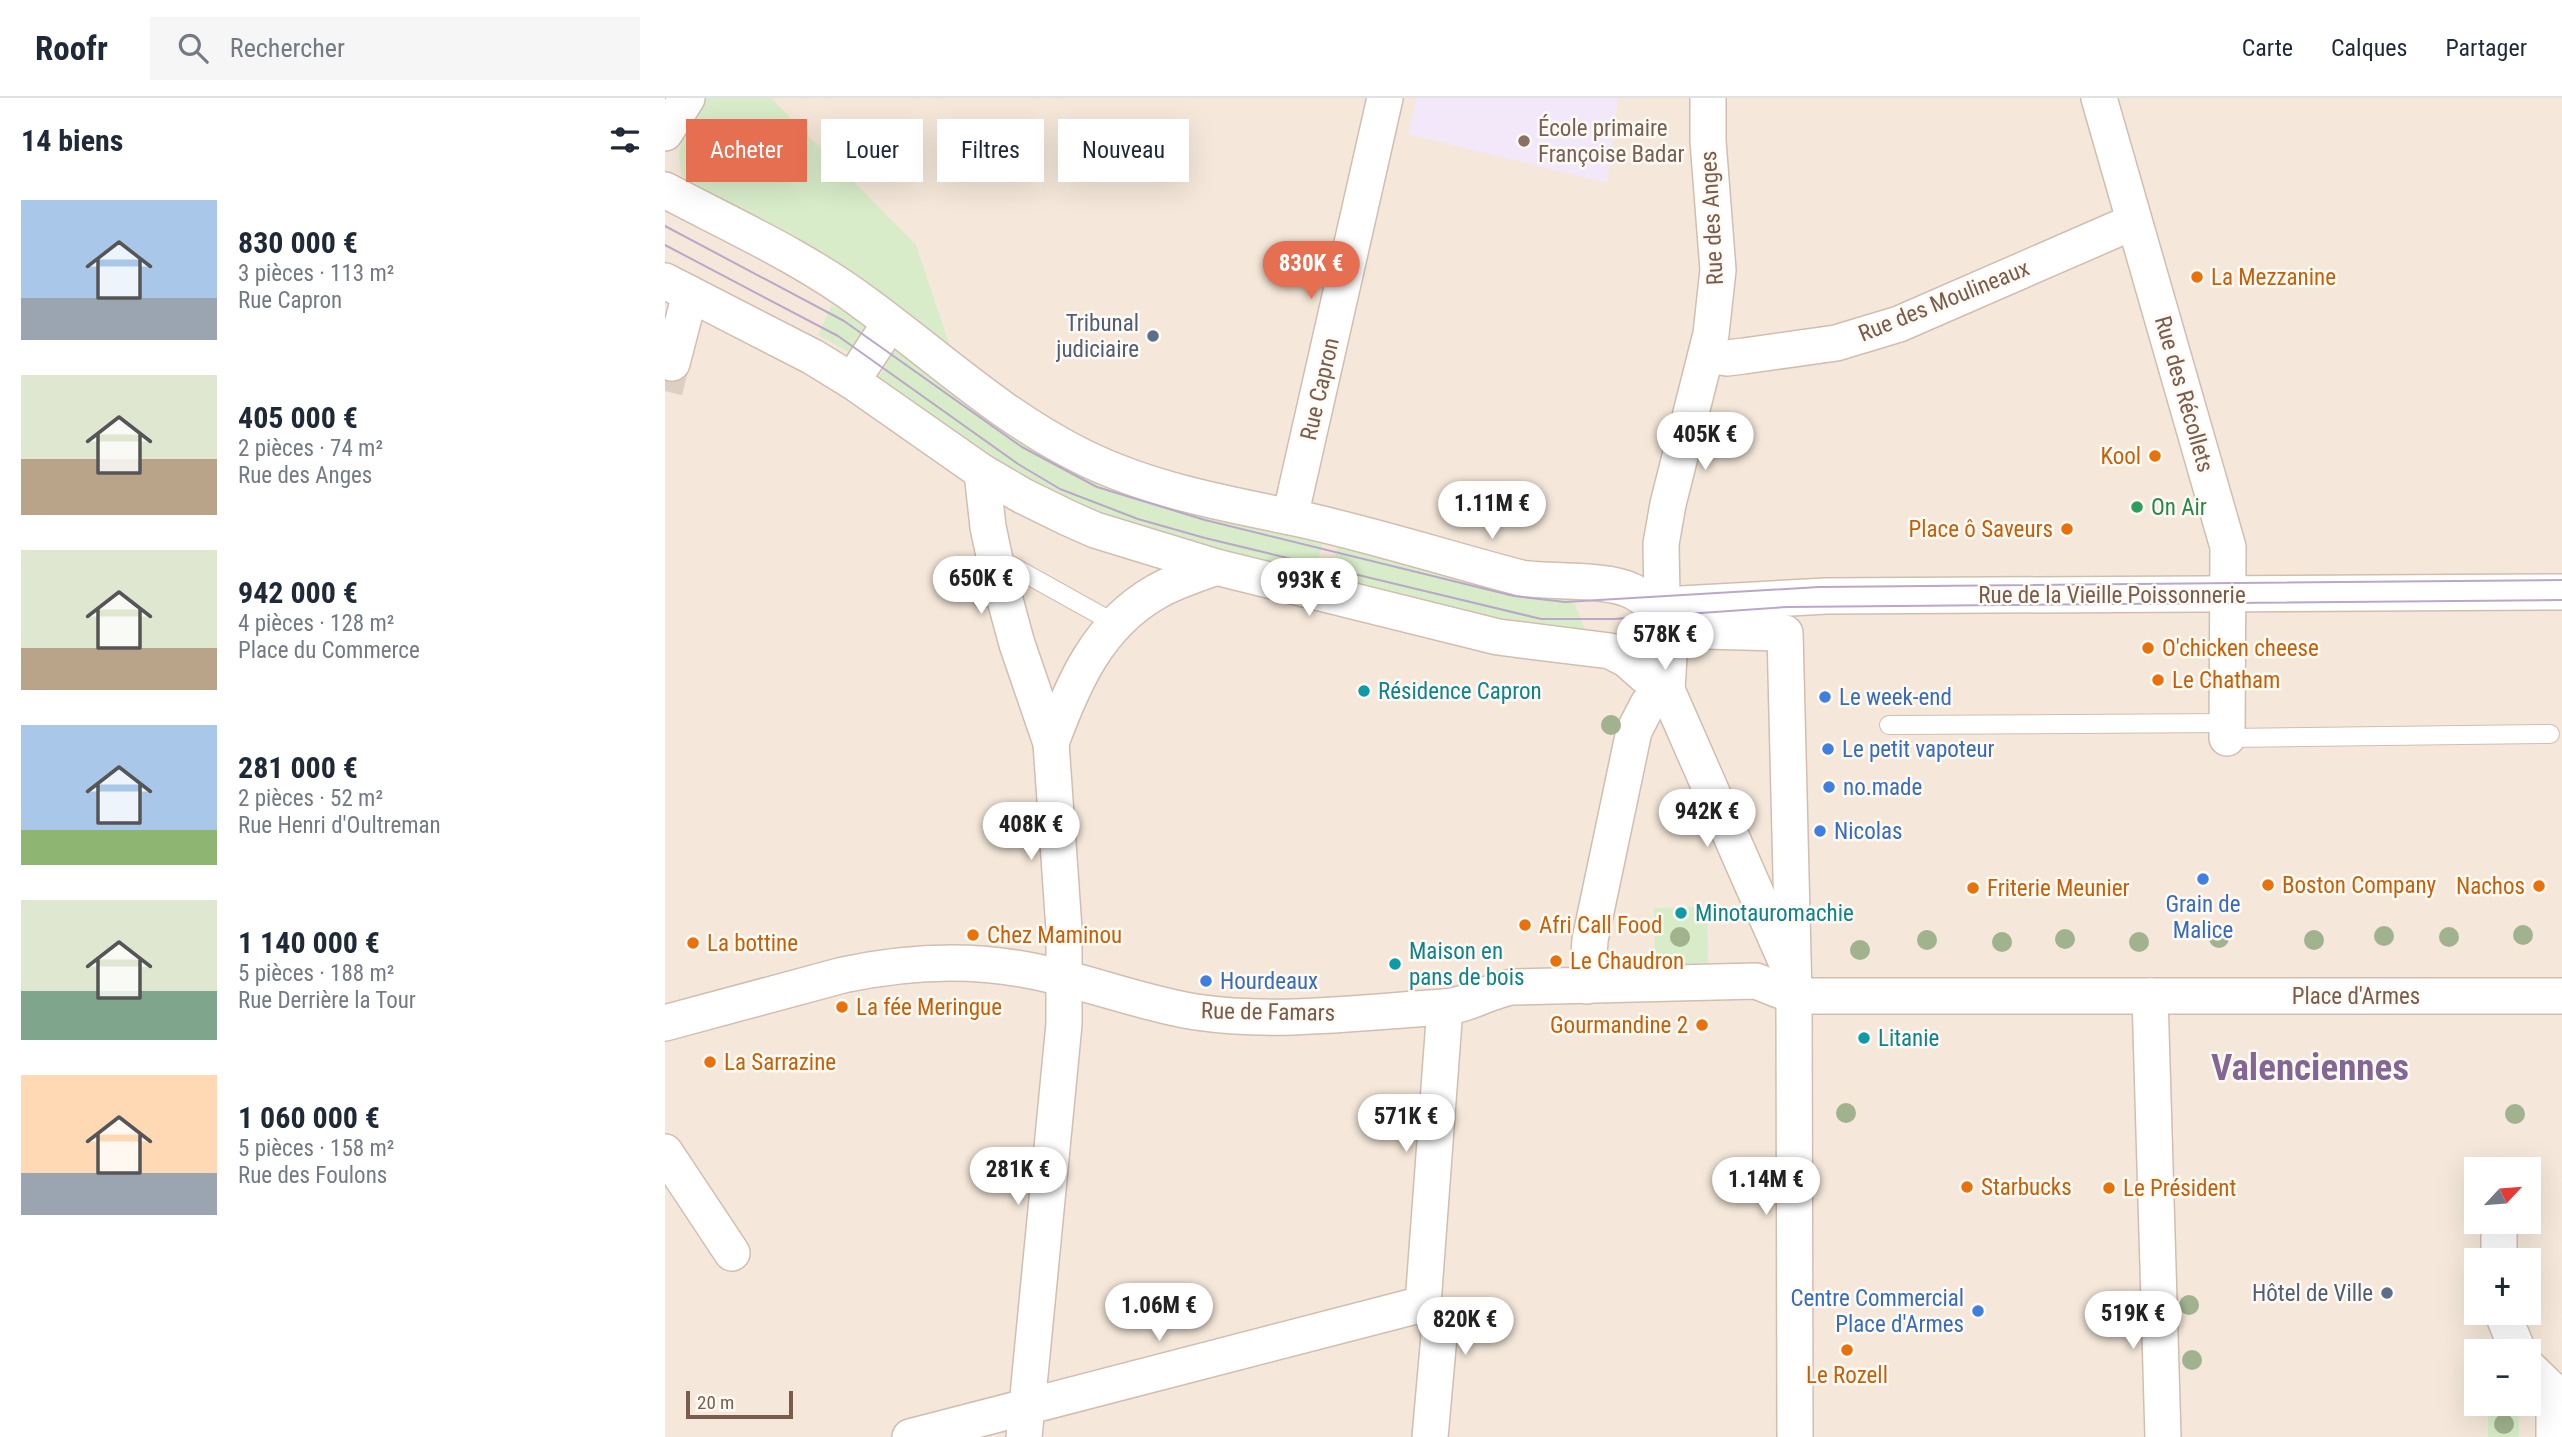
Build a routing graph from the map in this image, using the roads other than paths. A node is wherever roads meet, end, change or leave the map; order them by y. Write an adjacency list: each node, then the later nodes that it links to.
1 (687, 98): 5 (street)
2 (1385, 98): 14 (street, Rue Capron)
3 (1708, 98): 10 (street, Rue des Anges)
4 (2099, 98): 7 (street, Rue des Récollets)
5 (665, 133)
6 (665, 190): 9 (street)
7 (2133, 222): 10 (street, Rue des Moulineaux); 18 (street, Rue des Récollets)
8 (678, 288): 11 (street); 12 (street)
9 (890, 323): 12 (street); 14 (street)
10 (1706, 355): 19 (street, Rue des Anges)
11 (673, 363)
12 (852, 381): 13 (street)
13 (982, 472): 15 (street); 16 (street)
14 (1290, 517): 19 (street)
15 (1216, 567): 20 (street); 21 (street)
16 (991, 576): 20 (lane); 26 (street)
17 (2562, 592): 18 (street, Rue de la Vieille Poissonnerie)
18 (2228, 595): 19 (street, Rue de la Vieille Poissonnerie); 24 (street, Rue des Récollets)
19 (1664, 608): 21 (street); 22 (street, Rue des Anges); 29 (street)
20 (1116, 624): 26 (street)
21 (1626, 659): 22 (street)
22 (1667, 690): 28 (street); 29 (street)
23 (1889, 725): 24 (lane)
24 (2227, 730): 25 (lane)
25 (2550, 734)
26 (1051, 743): 27 (street)
27 (1065, 979): 32 (street, Rue de Famars); 33 (street, Rue de Famars); 39 (street)
28 (1587, 986): 29 (street, Rue de Famars); 32 (street, Rue de Famars)
29 (1794, 996): 30 (street, Place d'Armes); 42 (street)
30 (2150, 996): 31 (street, Place d'Armes); 43 (street)
31 (2562, 996)
32 (1445, 1007): 36 (street)
33 (665, 1023)
34 (665, 1152): 35 (street)
35 (732, 1253)
36 (1423, 1304): 39 (street); 41 (street)
37 (2541, 1379): 38 (street)
38 (2561, 1397): 44 (street)
39 (1026, 1422): 40 (street)
40 (910, 1437)
41 (1430, 1437)
42 (1795, 1437)
43 (2163, 1437)
44 (2554, 1437)

